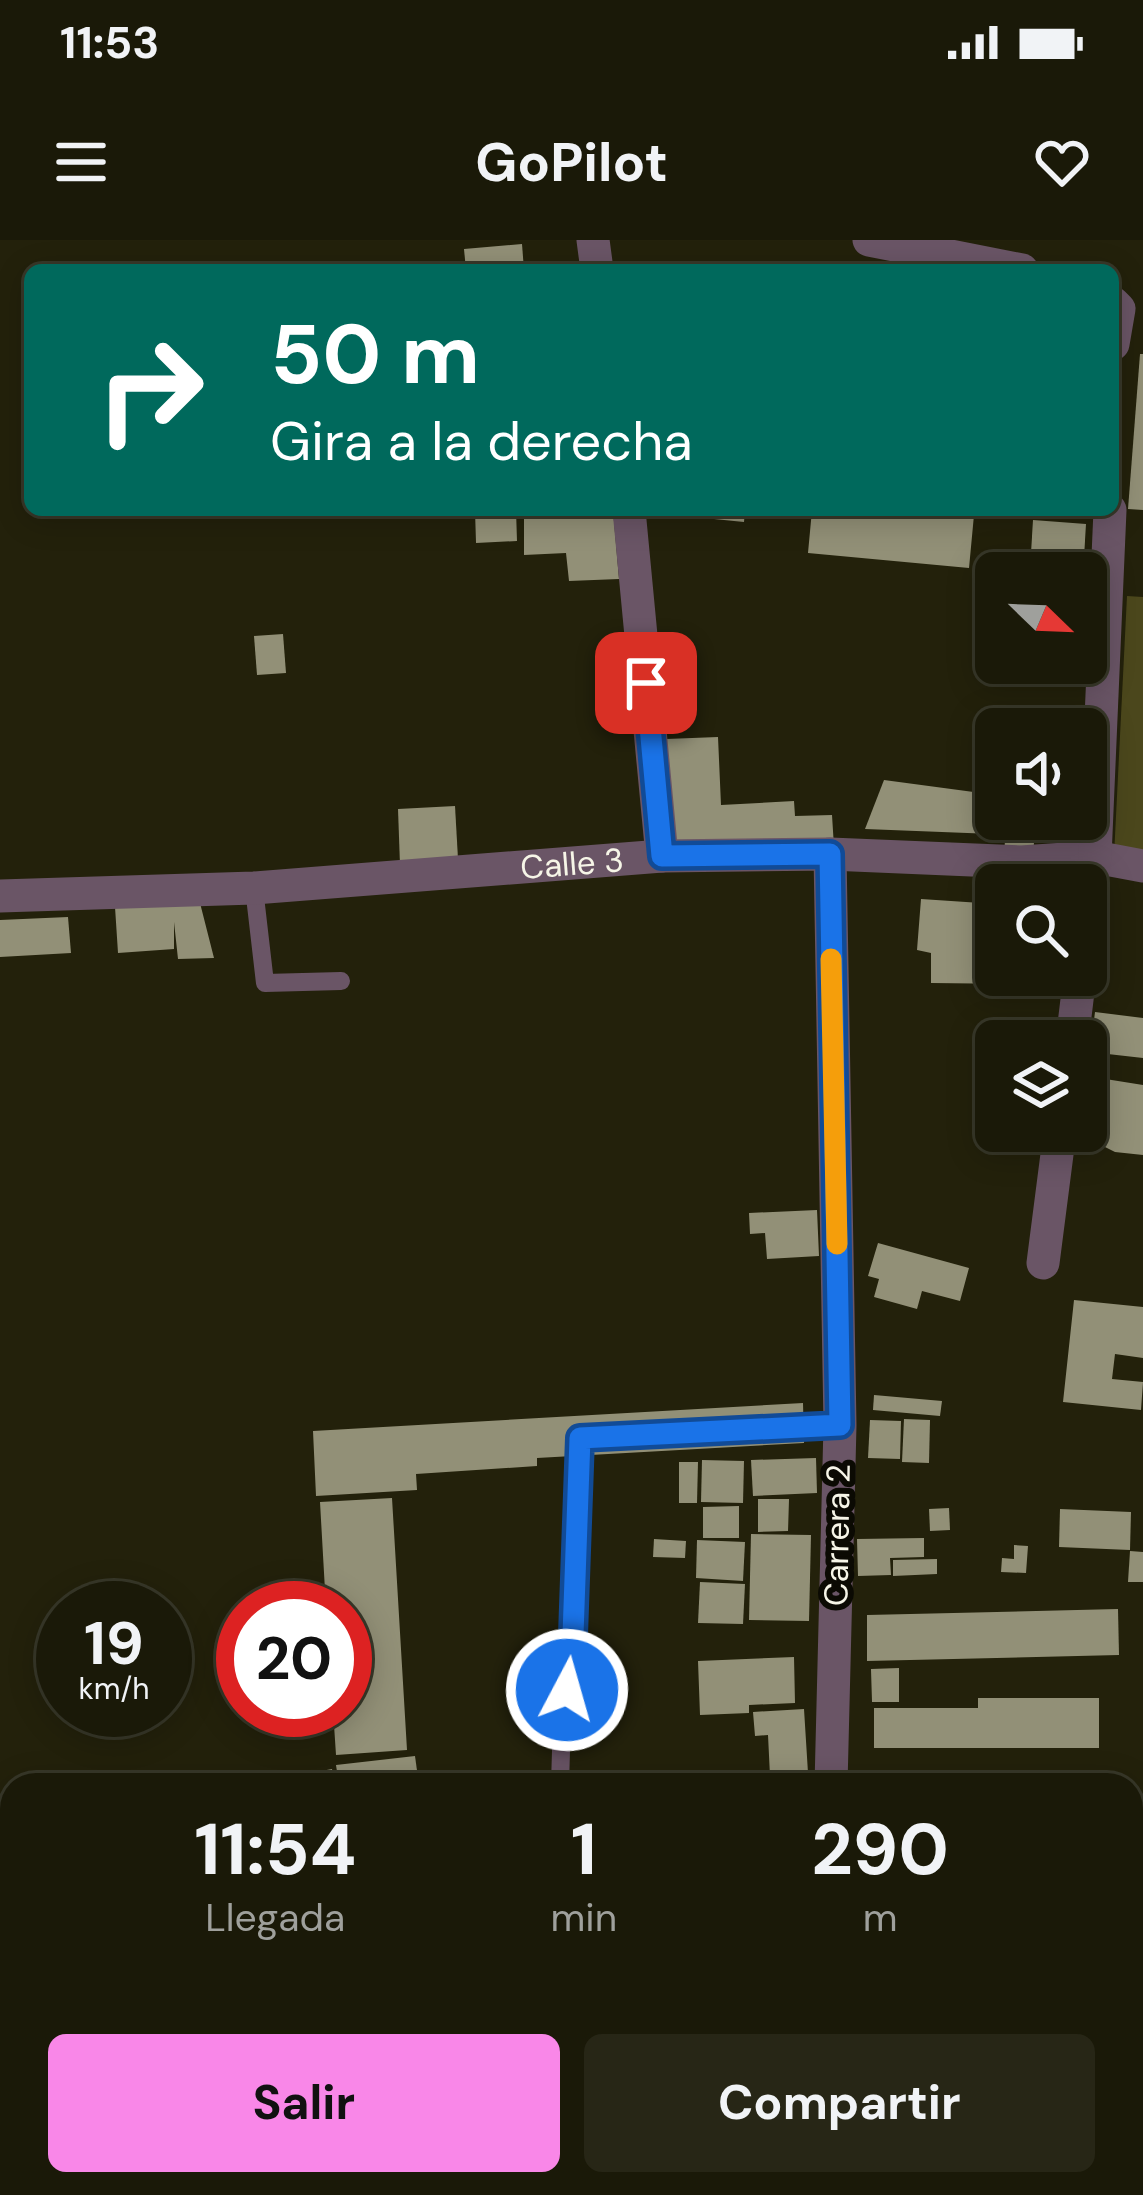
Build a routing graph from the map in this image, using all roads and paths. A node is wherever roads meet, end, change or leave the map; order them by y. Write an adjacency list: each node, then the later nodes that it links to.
1 (869, 240): 2 (street)
2 (991, 264)
3 (630, 516): 7 (street)
4 (1113, 516): 5 (street)
5 (1126, 547): 8 (street)
6 (830, 854): 7 (street, Calle 3); 8 (street, Calle 3); 16 (street, Carrera 2)
7 (662, 856): 11 (street, Calle 3)
8 (1095, 857): 9 (street); 10 (street, Calle 3)
9 (1094, 864)
10 (1143, 866)
11 (254, 888): 12 (street, Calle 3); 13 (lane)
12 (0, 896)
13 (341, 982)
14 (1057, 1152): 15 (street)
15 (1043, 1263)
16 (840, 1425): 17 (lane); 18 (street, Carrera 2)
17 (560, 1773)
18 (831, 1773)

